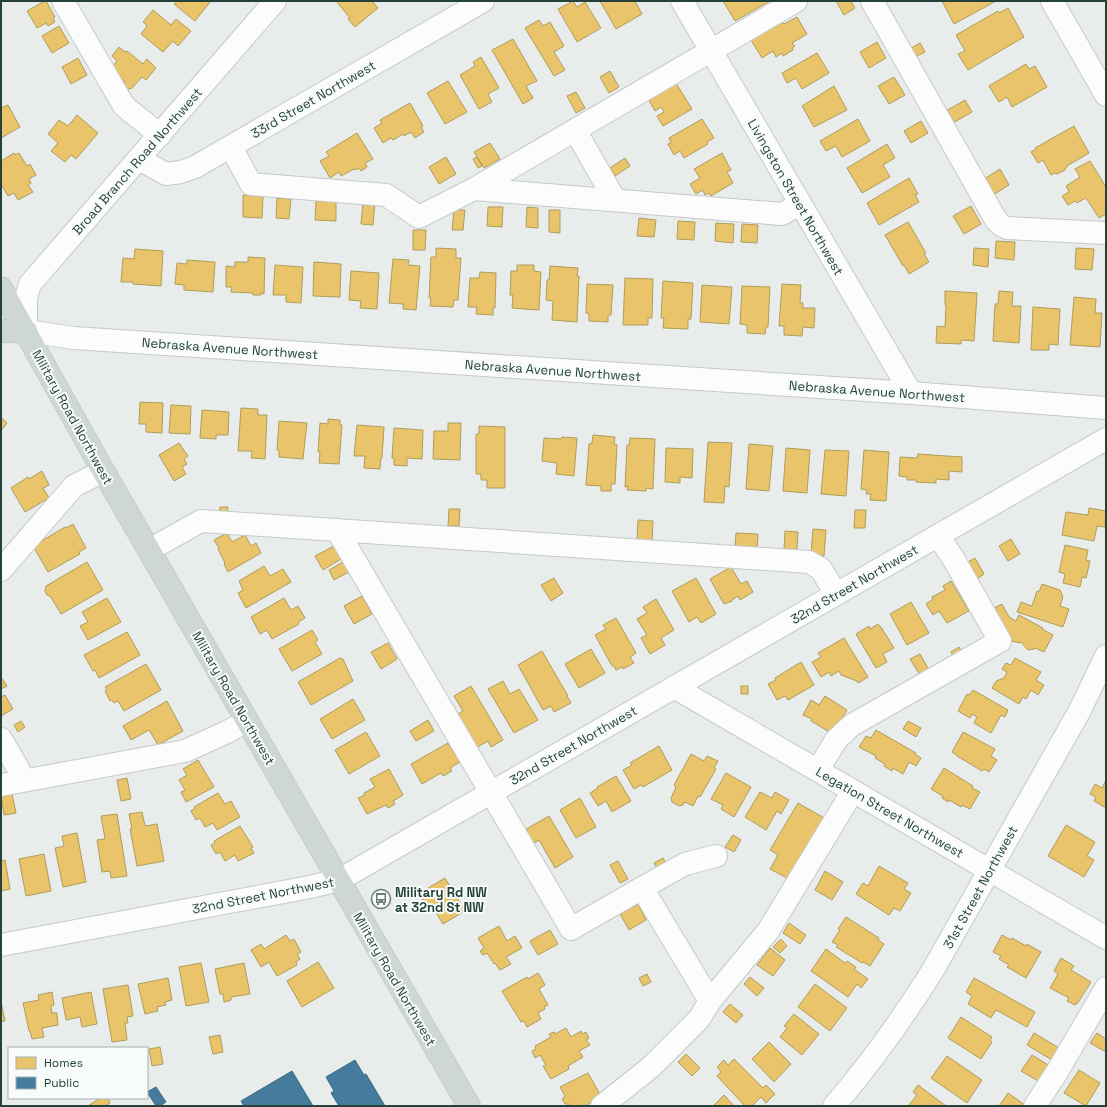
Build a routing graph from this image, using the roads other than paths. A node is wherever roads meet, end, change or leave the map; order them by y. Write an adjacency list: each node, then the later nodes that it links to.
1 (63, 1): 11 (street)
2 (483, 1): 12 (street, 33rd Street Northwest)
3 (682, 1): 8 (street, Livingston Street Northwest)
4 (796, 1): 8 (street)
5 (872, 1): 17 (street)
6 (1052, 1): 9 (street)
7 (270, 3): 11 (street, Broad Branch Road Northwest)
8 (711, 51): 10 (street); 16 (street, Livingston Street Northwest)
9 (1106, 95)
10 (575, 130): 14 (street); 15 (street)
11 (160, 135): 13 (street, Broad Branch Road Northwest)
12 (231, 146): 13 (street, 33rd Street Northwest); 14 (street)
13 (139, 159): 20 (street, Broad Branch Road Northwest)
14 (474, 189): 15 (street)
15 (615, 200): 16 (street)
16 (800, 204): 21 (street, Livingston Street Northwest)
17 (1106, 233)
18 (1, 288): 20 (main road, Military Road Northwest)
19 (1, 331): 20 (main road, Nebraska Avenue Northwest)
20 (26, 331): 21 (street, Nebraska Avenue Northwest); 24 (main road, Military Road Northwest)
21 (911, 393): 22 (street, Nebraska Avenue Northwest)
22 (1106, 408)
23 (1106, 439): 26 (street, 32nd Street Northwest)
24 (103, 471): 27 (main road, Military Road Northwest); 28 (street)
25 (337, 530): 27 (street); 29 (street); 37 (street)
26 (938, 536): 29 (street, 32nd Street Northwest); 34 (street)
27 (149, 550): 32 (main road, Military Road Northwest)
28 (1, 570)
29 (836, 594): 31 (street, 32nd Street Northwest)
30 (1106, 656): 39 (street, 31st Street Northwest)
31 (674, 687): 34 (street, Legation Street Northwest); 37 (street, 32nd Street Northwest)
32 (247, 721): 35 (street); 40 (main road, Military Road Northwest)
33 (1, 739): 35 (street)
34 (818, 770): 36 (street, Legation Street Northwest)
35 (11, 783)
36 (853, 791): 39 (street, Legation Street Northwest); 45 (street)
37 (492, 792): 40 (street, 32nd Street Northwest); 41 (street)
38 (716, 856): 41 (street)
39 (990, 870): 42 (street, Legation Street Northwest); 48 (street, 31st Street Northwest)
40 (339, 880): 43 (street, 32nd Street Northwest); 46 (main road, Military Road Northwest)
41 (642, 888): 45 (street)
42 (1106, 938)
43 (1, 945)
44 (1106, 988): 49 (street)
45 (710, 1000): 47 (street)
46 (469, 1106)
47 (602, 1106)
48 (834, 1106)
49 (1035, 1106)

